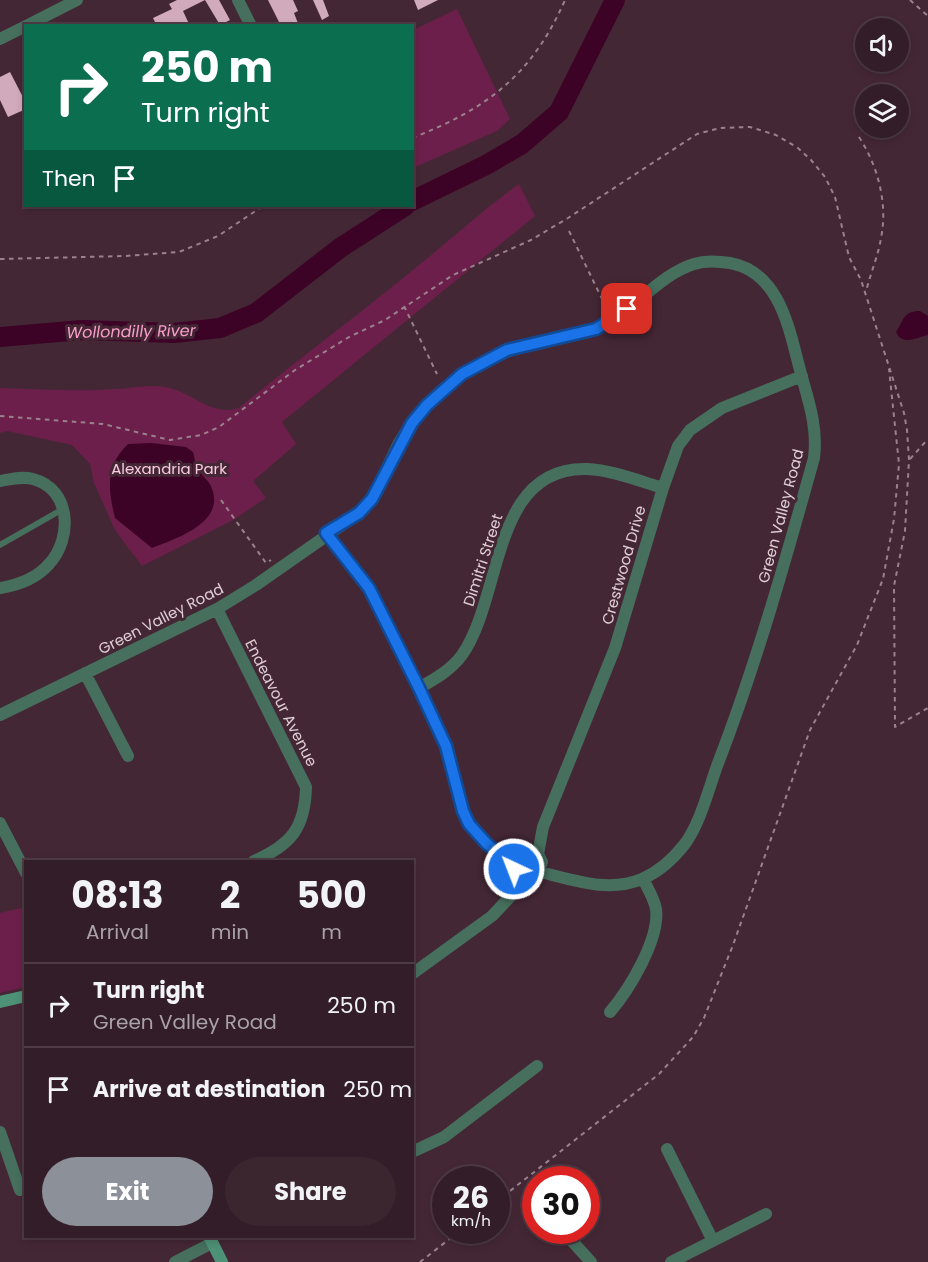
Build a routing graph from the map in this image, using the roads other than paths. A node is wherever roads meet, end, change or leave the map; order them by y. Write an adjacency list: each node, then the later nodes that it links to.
1 (77, 0): 3 (street)
2 (238, 0): 4 (street)
3 (30, 24)
4 (250, 24)
5 (24, 27): 6 (street)
6 (0, 39)
7 (801, 376): 9 (street, Crestwood Drive); 11 (street, Green Valley Road); 23 (street, Green Valley Road)
8 (0, 481): 10 (street)
9 (663, 488): 16 (street, Dimitri Street); 21 (street, Crestwood Drive)
10 (63, 509): 12 (lane); 13 (street)
11 (326, 533): 14 (street, Green Valley Road); 16 (street, Green Valley Road)
12 (0, 545)
13 (0, 588)
14 (217, 609): 15 (street, Green Valley Road); 20 (street, Endeavour Avenue)
15 (85, 674): 17 (street, Green Valley Road); 18 (street)
16 (419, 688): 21 (street, Green Valley Road)
17 (0, 715)
18 (128, 756)
19 (0, 823): 22 (street)
20 (256, 860)
21 (528, 861): 23 (street, Green Valley Road); 24 (street, Crestwood Drive); 24 (street, Crestwood Drive)
22 (24, 869)
23 (643, 879): 28 (street)
24 (504, 904): 25 (street, Crestwood Drive)
25 (414, 973)
26 (24, 996): 27 (street)
27 (0, 1002)
28 (610, 1012)
29 (537, 1066): 32 (street)
30 (0, 1132): 33 (street)
31 (667, 1149): 36 (street)
32 (414, 1151)
33 (20, 1190)
34 (766, 1214): 36 (street)
35 (211, 1239): 38 (street); 39 (street)
36 (713, 1241): 41 (street)
37 (575, 1244): 40 (street)
38 (175, 1262)
39 (222, 1262)
40 (591, 1262)
41 (671, 1262)

